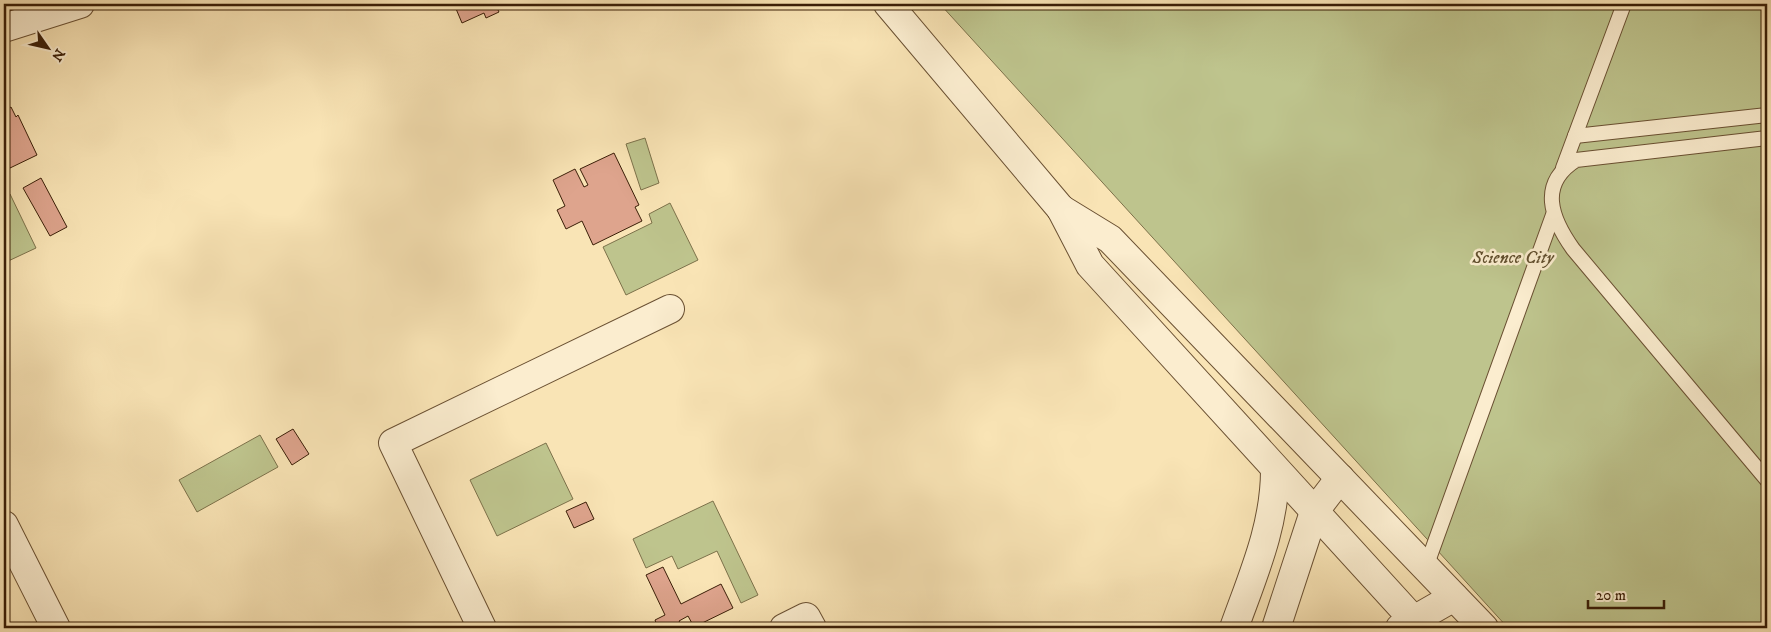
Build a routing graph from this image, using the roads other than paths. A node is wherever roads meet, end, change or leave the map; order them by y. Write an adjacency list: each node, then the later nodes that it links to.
1 (80, 4): 4 (street)
2 (888, 4): 9 (street)
3 (1624, 4): 6 (lane)
4 (4, 28)
5 (1767, 115): 6 (lane)
6 (1575, 136): 8 (lane)
7 (1767, 138): 8 (lane)
8 (1564, 168): 10 (lane)
9 (1061, 209): 12 (street); 13 (street)
10 (1553, 215): 14 (lane); 17 (lane)
11 (670, 309): 21 (street)
12 (1275, 470): 15 (street); 24 (street)
13 (1340, 478): 15 (street); 17 (street)
14 (1767, 480)
15 (1314, 512): 19 (street); 25 (street)
16 (4, 525): 20 (street)
17 (1426, 567): 18 (street)
18 (1454, 597): 19 (street); 26 (street)
19 (1412, 626)
20 (56, 628)
21 (482, 628)
22 (784, 628): 23 (street)
23 (812, 628)
24 (1234, 628)
25 (1276, 628)
26 (1484, 628)

